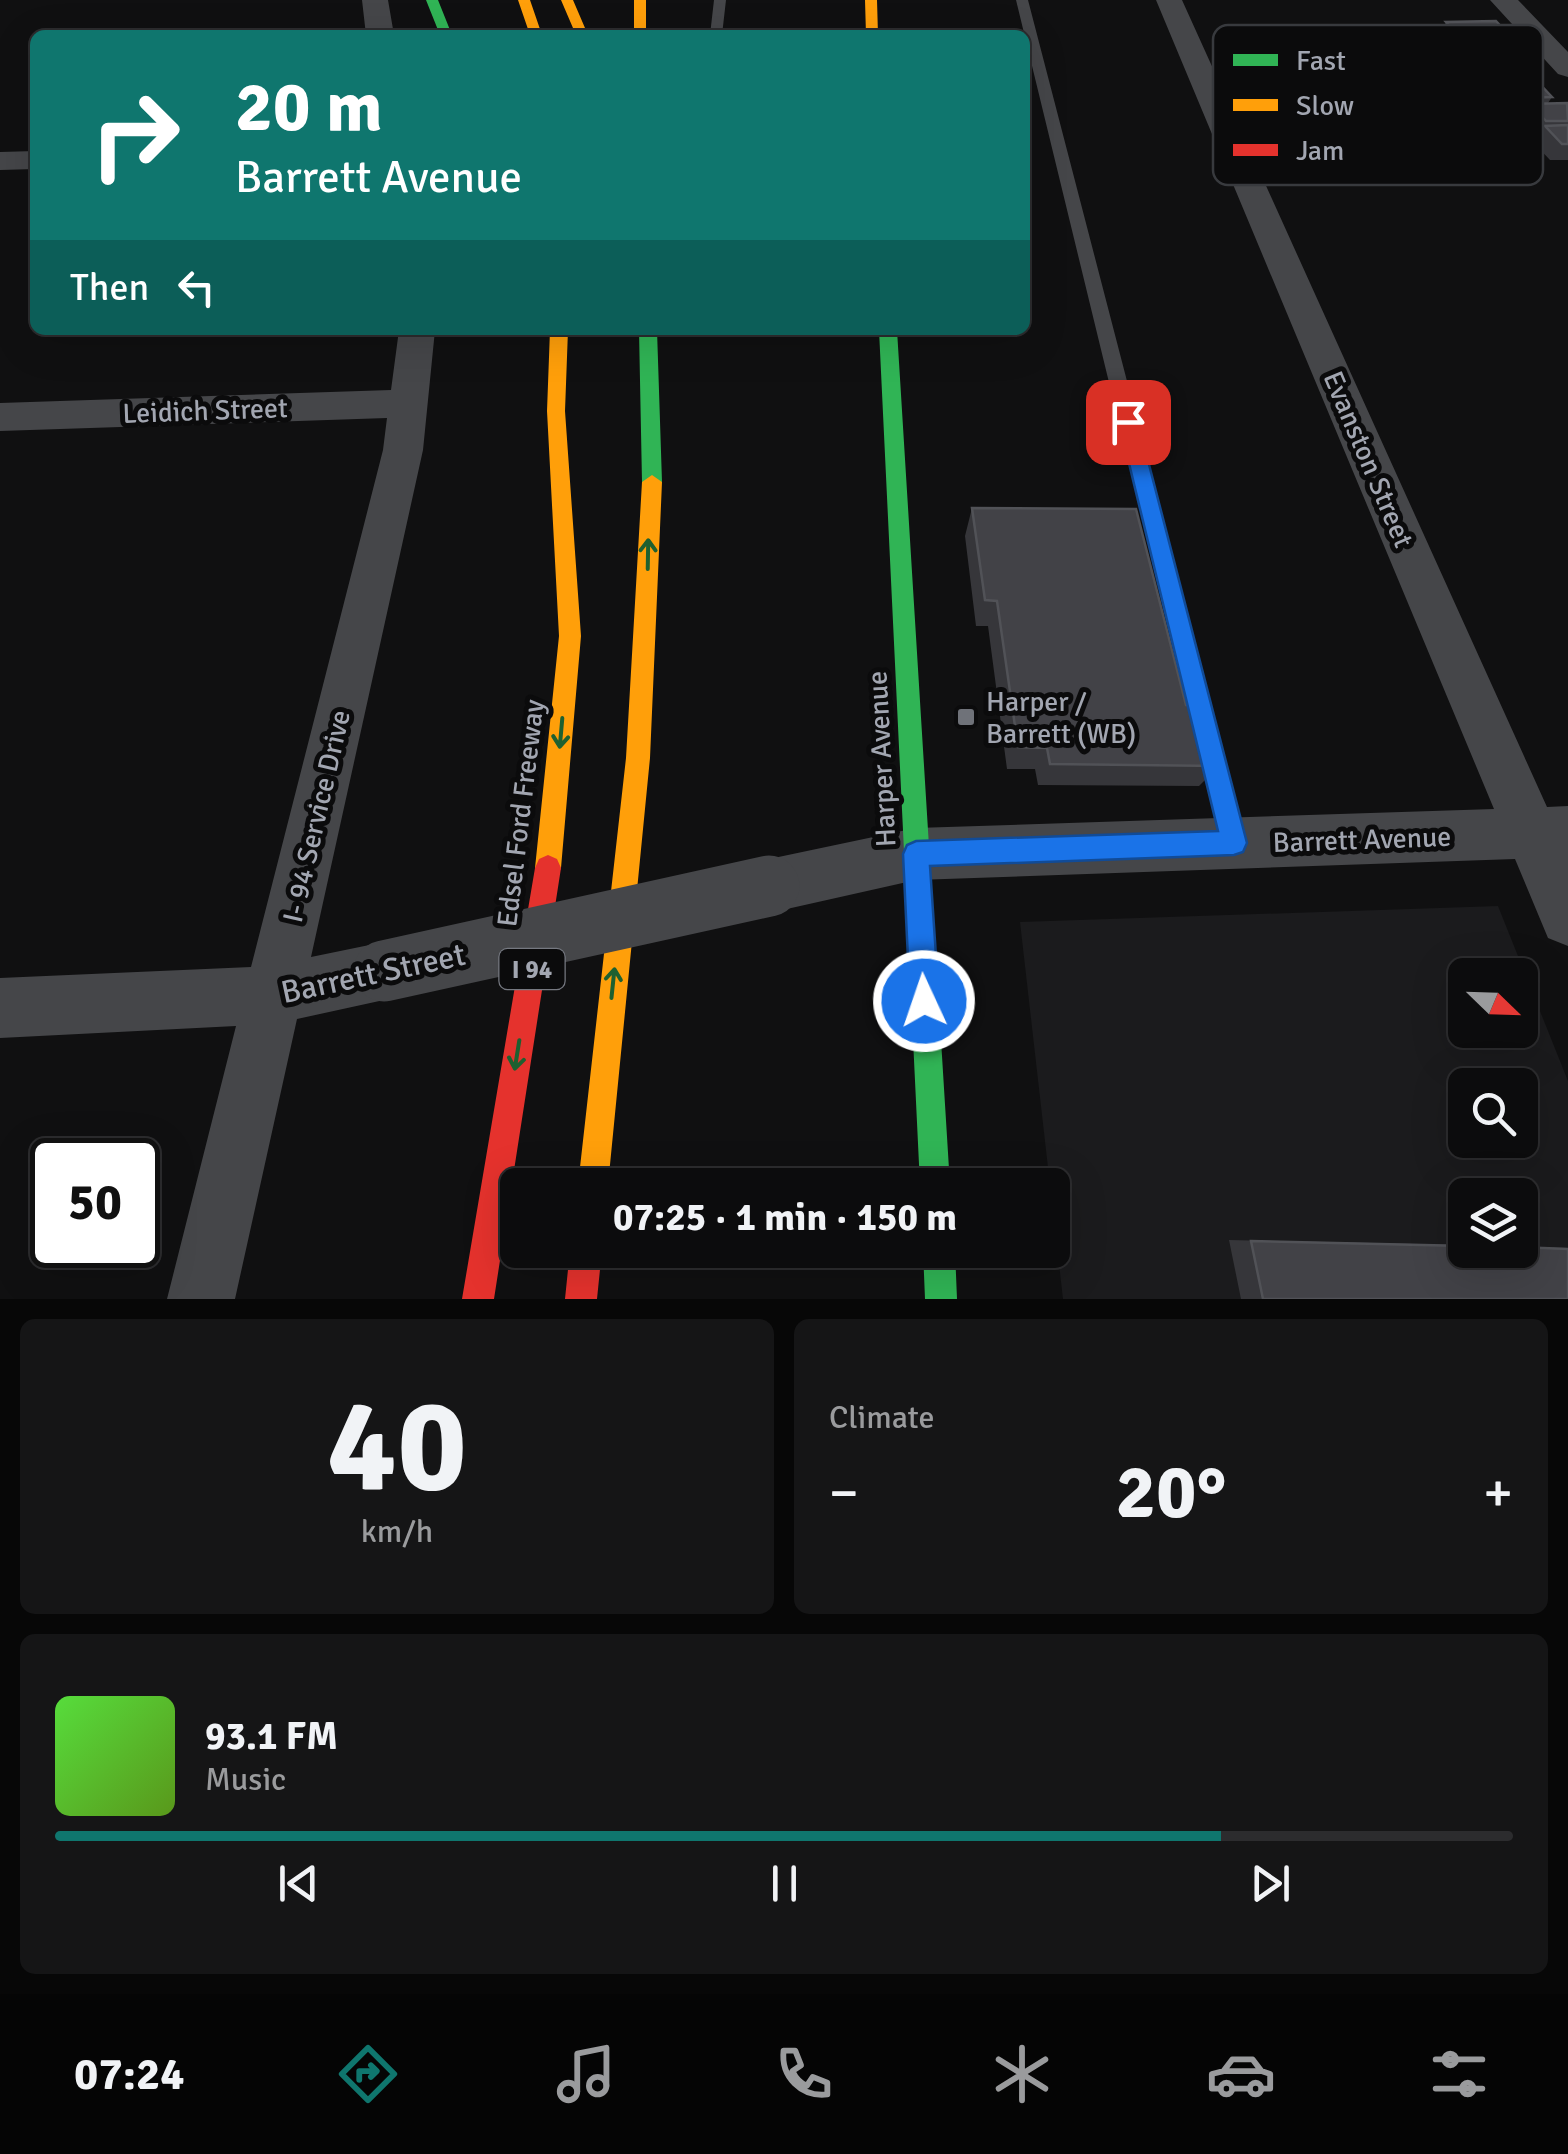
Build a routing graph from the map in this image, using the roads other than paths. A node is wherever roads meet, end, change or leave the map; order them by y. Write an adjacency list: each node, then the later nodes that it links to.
1 (374, 0): 12 (street)
2 (432, 0): 13 (main road)
3 (524, 0): 14 (main road)
4 (567, 0): 15 (main road)
5 (640, 0): 16 (main road)
6 (720, 0): 17 (lane)
7 (871, 0): 18 (main road)
8 (1022, 0): 19 (lane)
9 (1169, 0): 23 (street, Evanston Street)
10 (1503, 0): 11 (street)
11 (1527, 25)
12 (379, 30)
13 (444, 30)
14 (534, 30)
15 (580, 30)
16 (640, 30)
17 (717, 30)
18 (872, 30)
19 (1030, 30)
20 (1030, 32): 36 (lane)
21 (1543, 42): 22 (street)
22 (1568, 68)
23 (1213, 96)
24 (30, 160): 25 (street)
25 (0, 161)
26 (1253, 185): 35 (street, Evanston Street)
27 (417, 335): 32 (street, I- 94 Service Drive)
28 (539, 335): 33 (main road)
29 (559, 335): 33 (main road, Edsel Ford Freeway / I 94)
30 (648, 335): 41 (main road, one-way to 30)
31 (888, 335): 37 (main road, Harper Avenue)
32 (410, 403): 34 (street, Leidich Street); 39 (street, I- 94 Service Drive)
33 (556, 411): 46 (main road, Edsel Ford Freeway / I 94, one-way to 46)
34 (0, 417)
35 (1549, 833): 36 (street, Barrett Avenue); 38 (street, Evanston Street)
36 (1234, 843): 37 (street, Barrett Avenue)
37 (916, 854): 39 (street, Barrett Street, bridge); 42 (main road, Harper Avenue)
38 (1568, 918)
39 (273, 995): 40 (street, Barrett Street); 45 (street, I- 94 Service Drive)
40 (0, 1008)
41 (595, 1168)
42 (934, 1168)
43 (584, 1268): 47 (main road)
44 (940, 1268): 48 (main road)
45 (201, 1299)
46 (478, 1299)
47 (581, 1299)
48 (942, 1299)

